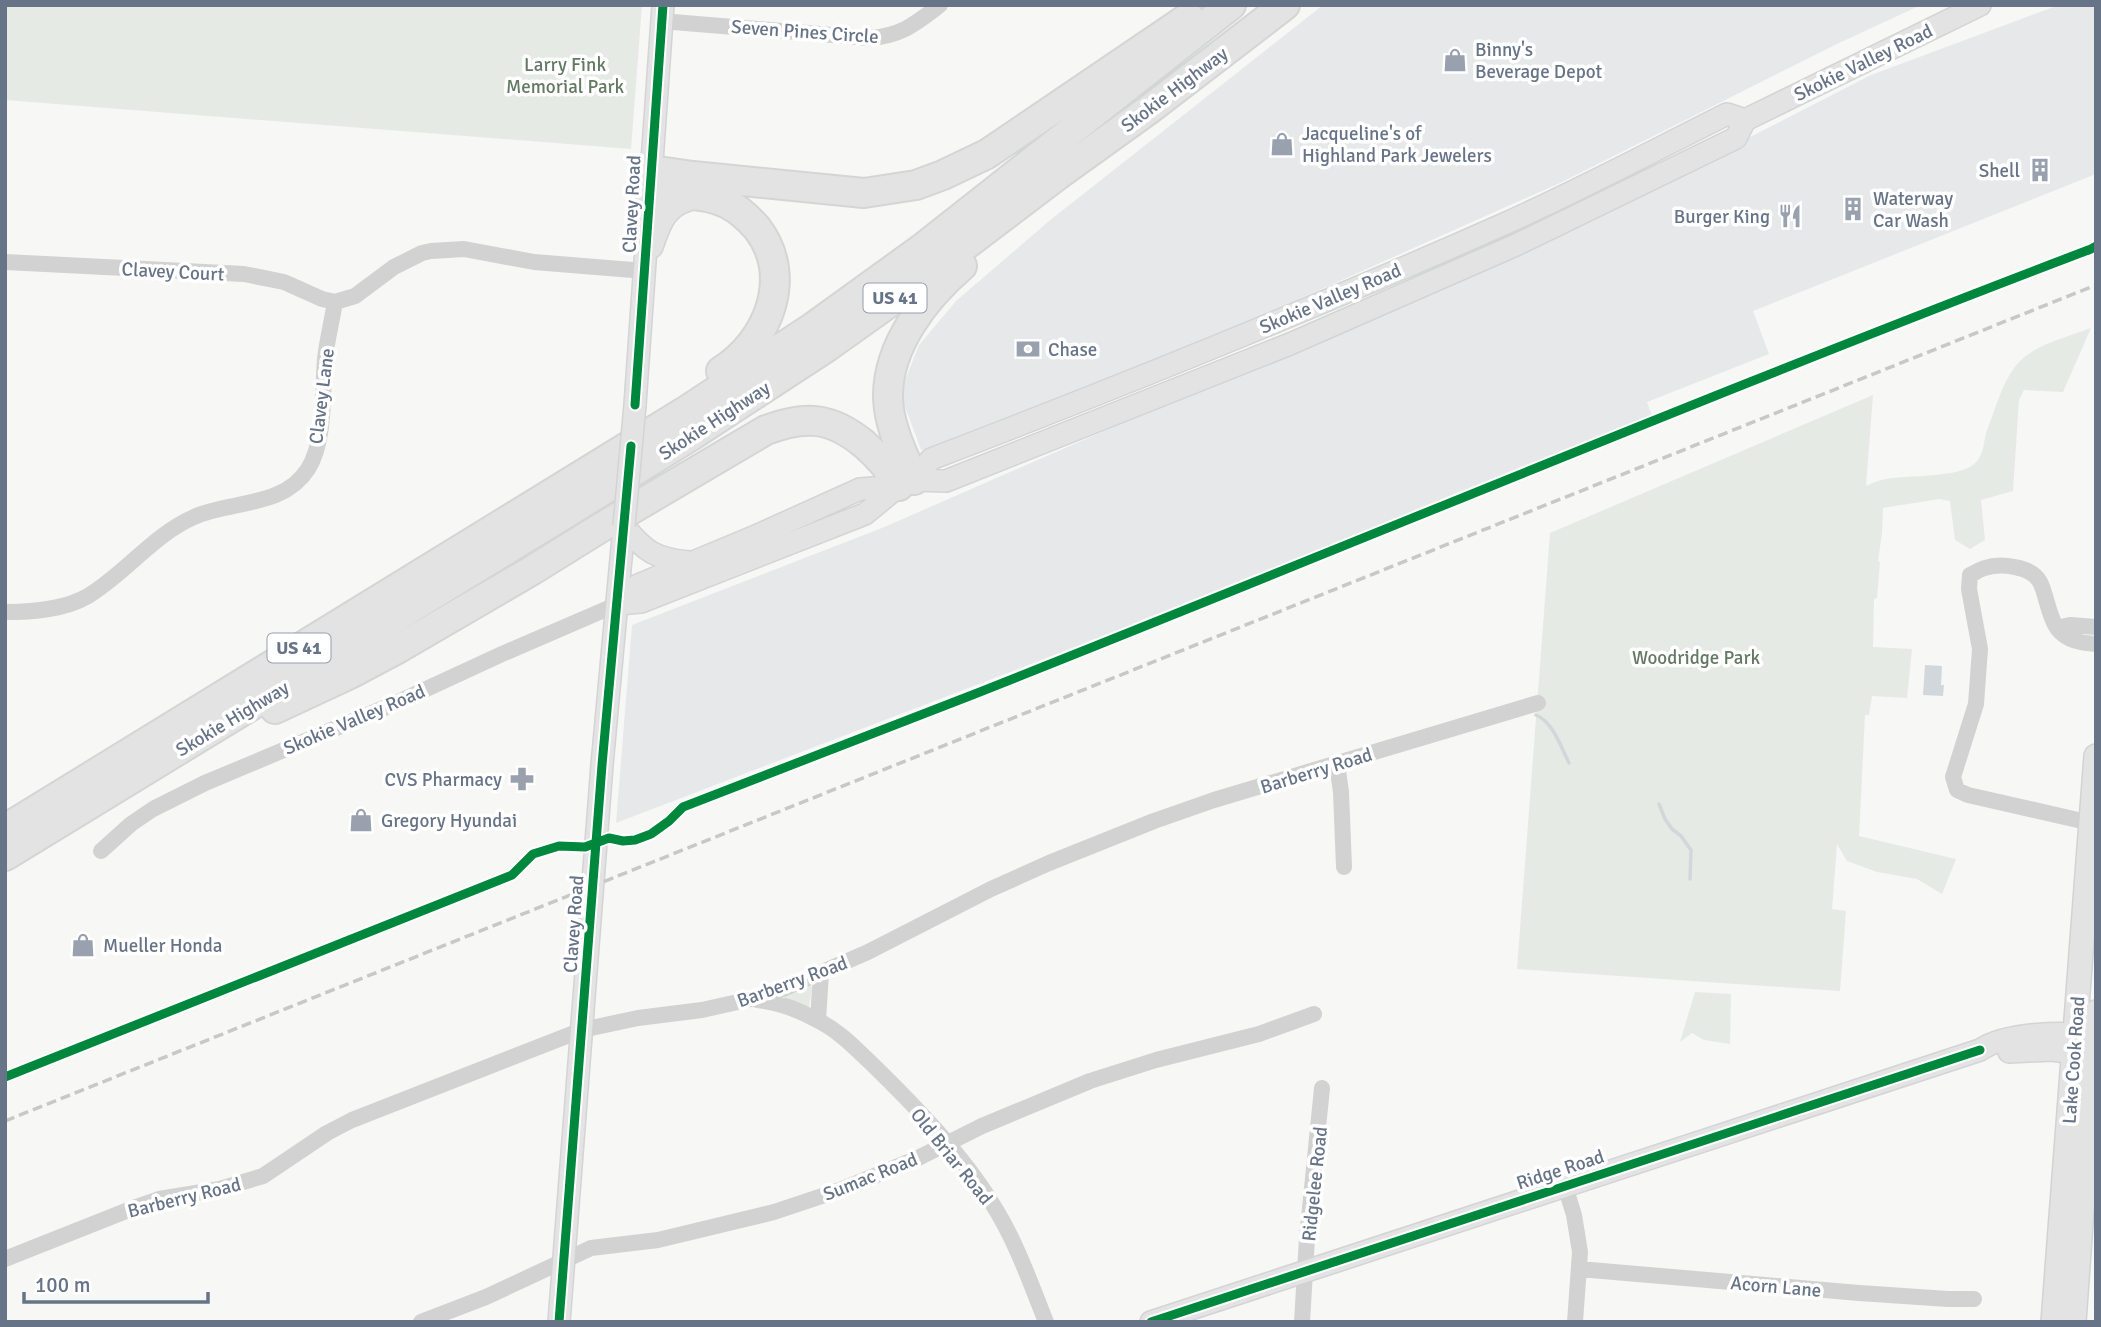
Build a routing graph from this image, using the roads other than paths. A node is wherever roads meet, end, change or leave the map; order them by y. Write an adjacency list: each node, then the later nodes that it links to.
1 (940, 5): 6 (street, Seven Pines Circle)
2 (1206, 5): 9 (highway)
3 (1231, 5): 21 (highway, Skokie Highway / US 41)
4 (1285, 5): 8 (highway, Skokie Highway / US 41)
5 (1980, 5): 7 (main road, Skokie Valley Road)
6 (662, 13): 9 (main road, Clavey Road)
7 (1745, 120): 11 (main road, Skokie Valley Road); 12 (main road, Skokie Valley Road)
8 (1111, 137): 18 (highway); 30 (highway, Skokie Highway / US 41)
9 (650, 182): 10 (highway); 15 (main road, Clavey Road)
10 (709, 197): 15 (main road); 21 (highway)
11 (1505, 223): 12 (main road); 14 (main road, Skokie Valley Road)
12 (1516, 245): 16 (main road, Skokie Valley Road)
13 (5, 262): 17 (street, Clavey Court)
14 (1412, 263): 16 (main road); 18 (main road, Skokie Valley Road)
15 (645, 270): 17 (street); 19 (main road, Clavey Road, bridge)
16 (1422, 286): 18 (main road, Skokie Valley Road)
17 (335, 302): 23 (street, Clavey Lane)
18 (906, 483): 20 (main road, Skokie Valley Road); 22 (main road, Skokie Valley Road); 30 (highway)
19 (624, 526): 20 (main road); 22 (main road, Clavey Road)
20 (693, 562): 22 (main road, Skokie Valley Road)
21 (437, 564): 32 (highway, Skokie Highway / US 41)
22 (618, 604): 33 (street, Skokie Valley Road); 41 (main road, Clavey Road)
23 (5, 612)
24 (2096, 627): 25 (street)
25 (2057, 628): 26 (street); 31 (street)
26 (2096, 644)
27 (1538, 703): 29 (street, Barberry Road)
28 (2096, 756): 31 (main road, Lake Cook Road)
29 (1337, 764): 35 (street); 36 (street, Barberry Road)
30 (111, 792): 34 (highway, Skokie Highway / US 41)
31 (2091, 823): 42 (main road, Lake Cook Road)
32 (5, 829)
33 (101, 851)
34 (5, 856)
35 (1344, 867)
36 (821, 973): 37 (street, Barberry Road); 40 (street)
37 (751, 999): 40 (street, Old Briar Road); 41 (street, Barberry Road)
38 (2096, 1012): 42 (main road, Lake Cook Road)
39 (1314, 1014): 44 (street, Sumac Road)
40 (818, 1020): 44 (street, Old Briar Road)
41 (582, 1030): 46 (street, Barberry Road); 47 (main road, Clavey Road)
42 (2088, 1044): 45 (main road, Ridge Road); 57 (main road, Lake Cook Road); 58 (main road, Lake Cook Road)
43 (1322, 1088): 49 (street, Ridgelee Road)
44 (947, 1144): 47 (street, Sumac Road); 53 (street, Old Briar Road)
45 (1565, 1186): 48 (street); 49 (main road, Ridge Road)
46 (5, 1259)
47 (564, 1261): 51 (street, Sumac Road); 52 (main road, Clavey Road)
48 (1579, 1269): 50 (street, Acorn Lane); 56 (street)
49 (1307, 1271): 54 (main road, Ridge Road); 55 (street, Ridgelee Road)
50 (1974, 1299)
51 (421, 1322)
52 (559, 1322)
53 (1045, 1322)
54 (1151, 1322)
55 (1302, 1322)
56 (1575, 1322)
57 (2053, 1322)
58 (2074, 1322)

